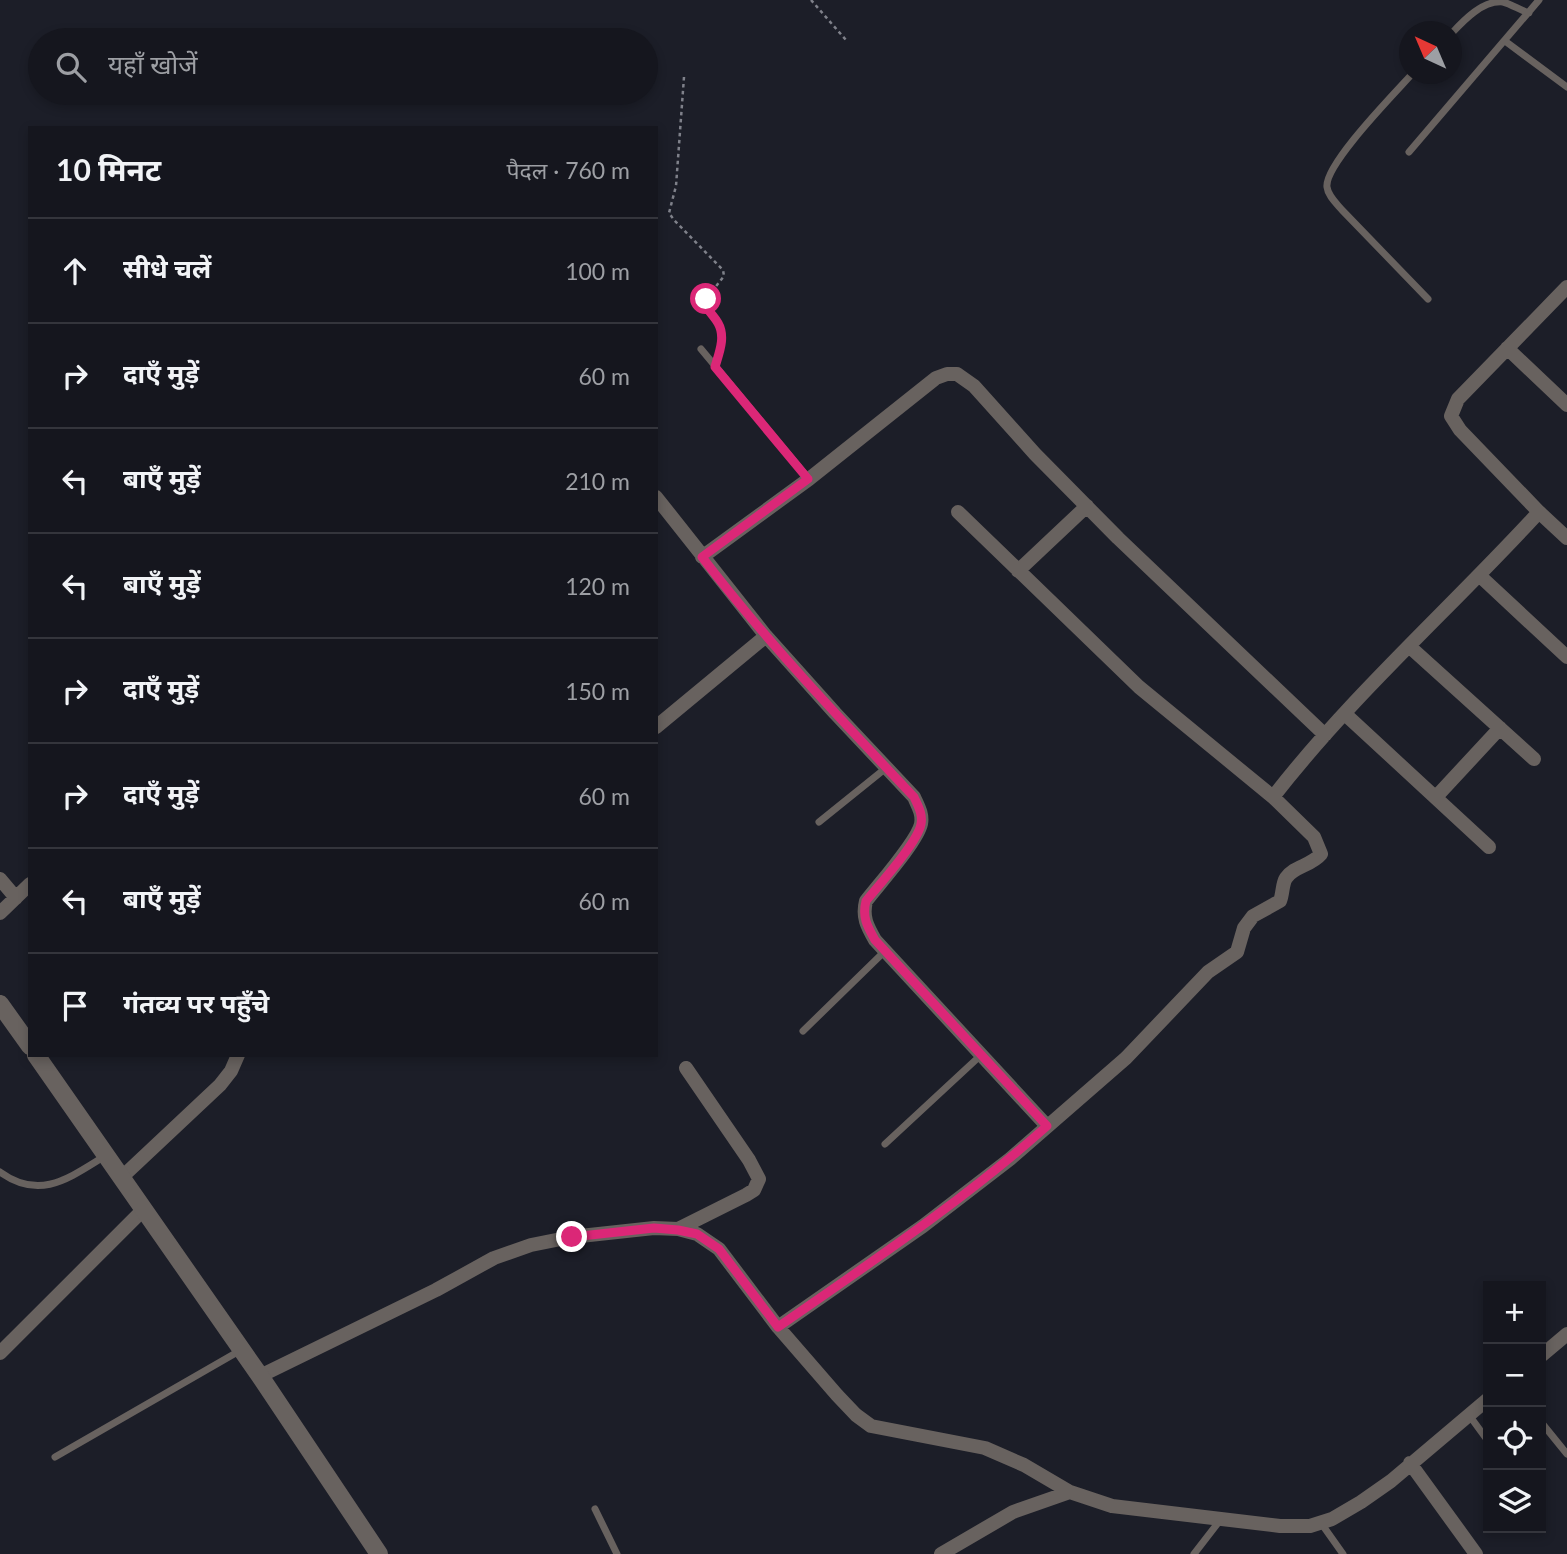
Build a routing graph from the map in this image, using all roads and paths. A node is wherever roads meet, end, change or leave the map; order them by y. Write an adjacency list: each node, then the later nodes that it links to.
1 (811, 0): 5 (path)
2 (1539, 0): 3 (lane)
3 (1529, 13): 4 (lane); 6 (lane)
4 (1462, 22)
5 (846, 40)
6 (1505, 41): 9 (lane); 10 (lane)
7 (684, 77): 15 (path)
8 (1403, 84): 12 (lane)
9 (1567, 87)
10 (1409, 152)
11 (1567, 287): 13 (street)
12 (1428, 299)
13 (1507, 348): 16 (street); 21 (street)
14 (701, 349): 15 (lane)
15 (715, 367): 17 (lane)
16 (1567, 405)
17 (808, 479): 19 (street); 23 (street)
18 (658, 500): 23 (street)
19 (1087, 506): 24 (street); 32 (street)
20 (958, 512): 24 (street)
21 (1539, 512): 22 (street); 25 (street)
22 (1567, 538)
23 (702, 557): 26 (street)
24 (1018, 571): 35 (street)
25 (1480, 576): 27 (street); 28 (street)
26 (765, 636): 30 (street); 34 (street)
27 (1410, 647): 29 (street); 31 (street)
28 (1567, 657)
29 (1345, 714): 32 (street); 36 (street)
30 (658, 725)
31 (1500, 728): 33 (street); 36 (street)
32 (1325, 735): 35 (street)
33 (1534, 760)
34 (886, 768): 37 (lane); 43 (street)
35 (1273, 797): 51 (street)
36 (1436, 797): 38 (street)
37 (820, 822)
38 (1489, 847)
39 (0, 879): 41 (street)
40 (28, 886): 41 (street)
41 (16, 898): 42 (street)
42 (0, 913)
43 (886, 951): 45 (lane); 47 (street)
44 (0, 1004): 46 (street)
45 (803, 1031)
46 (28, 1043)
47 (981, 1054): 51 (street); 52 (lane)
48 (37, 1057): 53 (street)
49 (237, 1057): 55 (street)
50 (686, 1068): 57 (street)
51 (1047, 1126): 58 (street)
52 (885, 1144)
53 (106, 1155): 54 (lane); 55 (street)
54 (0, 1172)
55 (121, 1178): 56 (street)
56 (144, 1209): 60 (street); 62 (street)
57 (678, 1230): 58 (street); 63 (street)
58 (778, 1327): 71 (street)
59 (1567, 1335): 61 (street)
60 (242, 1349): 63 (street); 69 (lane)
61 (1546, 1352)
62 (0, 1353)
63 (260, 1376): 75 (street)
64 (1483, 1403): 65 (street)
65 (1469, 1415): 67 (lane); 70 (street)
66 (1546, 1428): 68 (lane)
67 (1483, 1434)
68 (1567, 1454)
69 (55, 1457)
70 (1410, 1463): 74 (street); 80 (street)
71 (1070, 1492): 73 (street); 77 (street)
72 (595, 1509): 76 (lane)
73 (1221, 1518): 74 (street); 78 (lane)
74 (1321, 1522): 79 (lane)
75 (379, 1554)
76 (617, 1554)
77 (941, 1554)
78 (1194, 1554)
79 (1343, 1554)
80 (1476, 1554)

